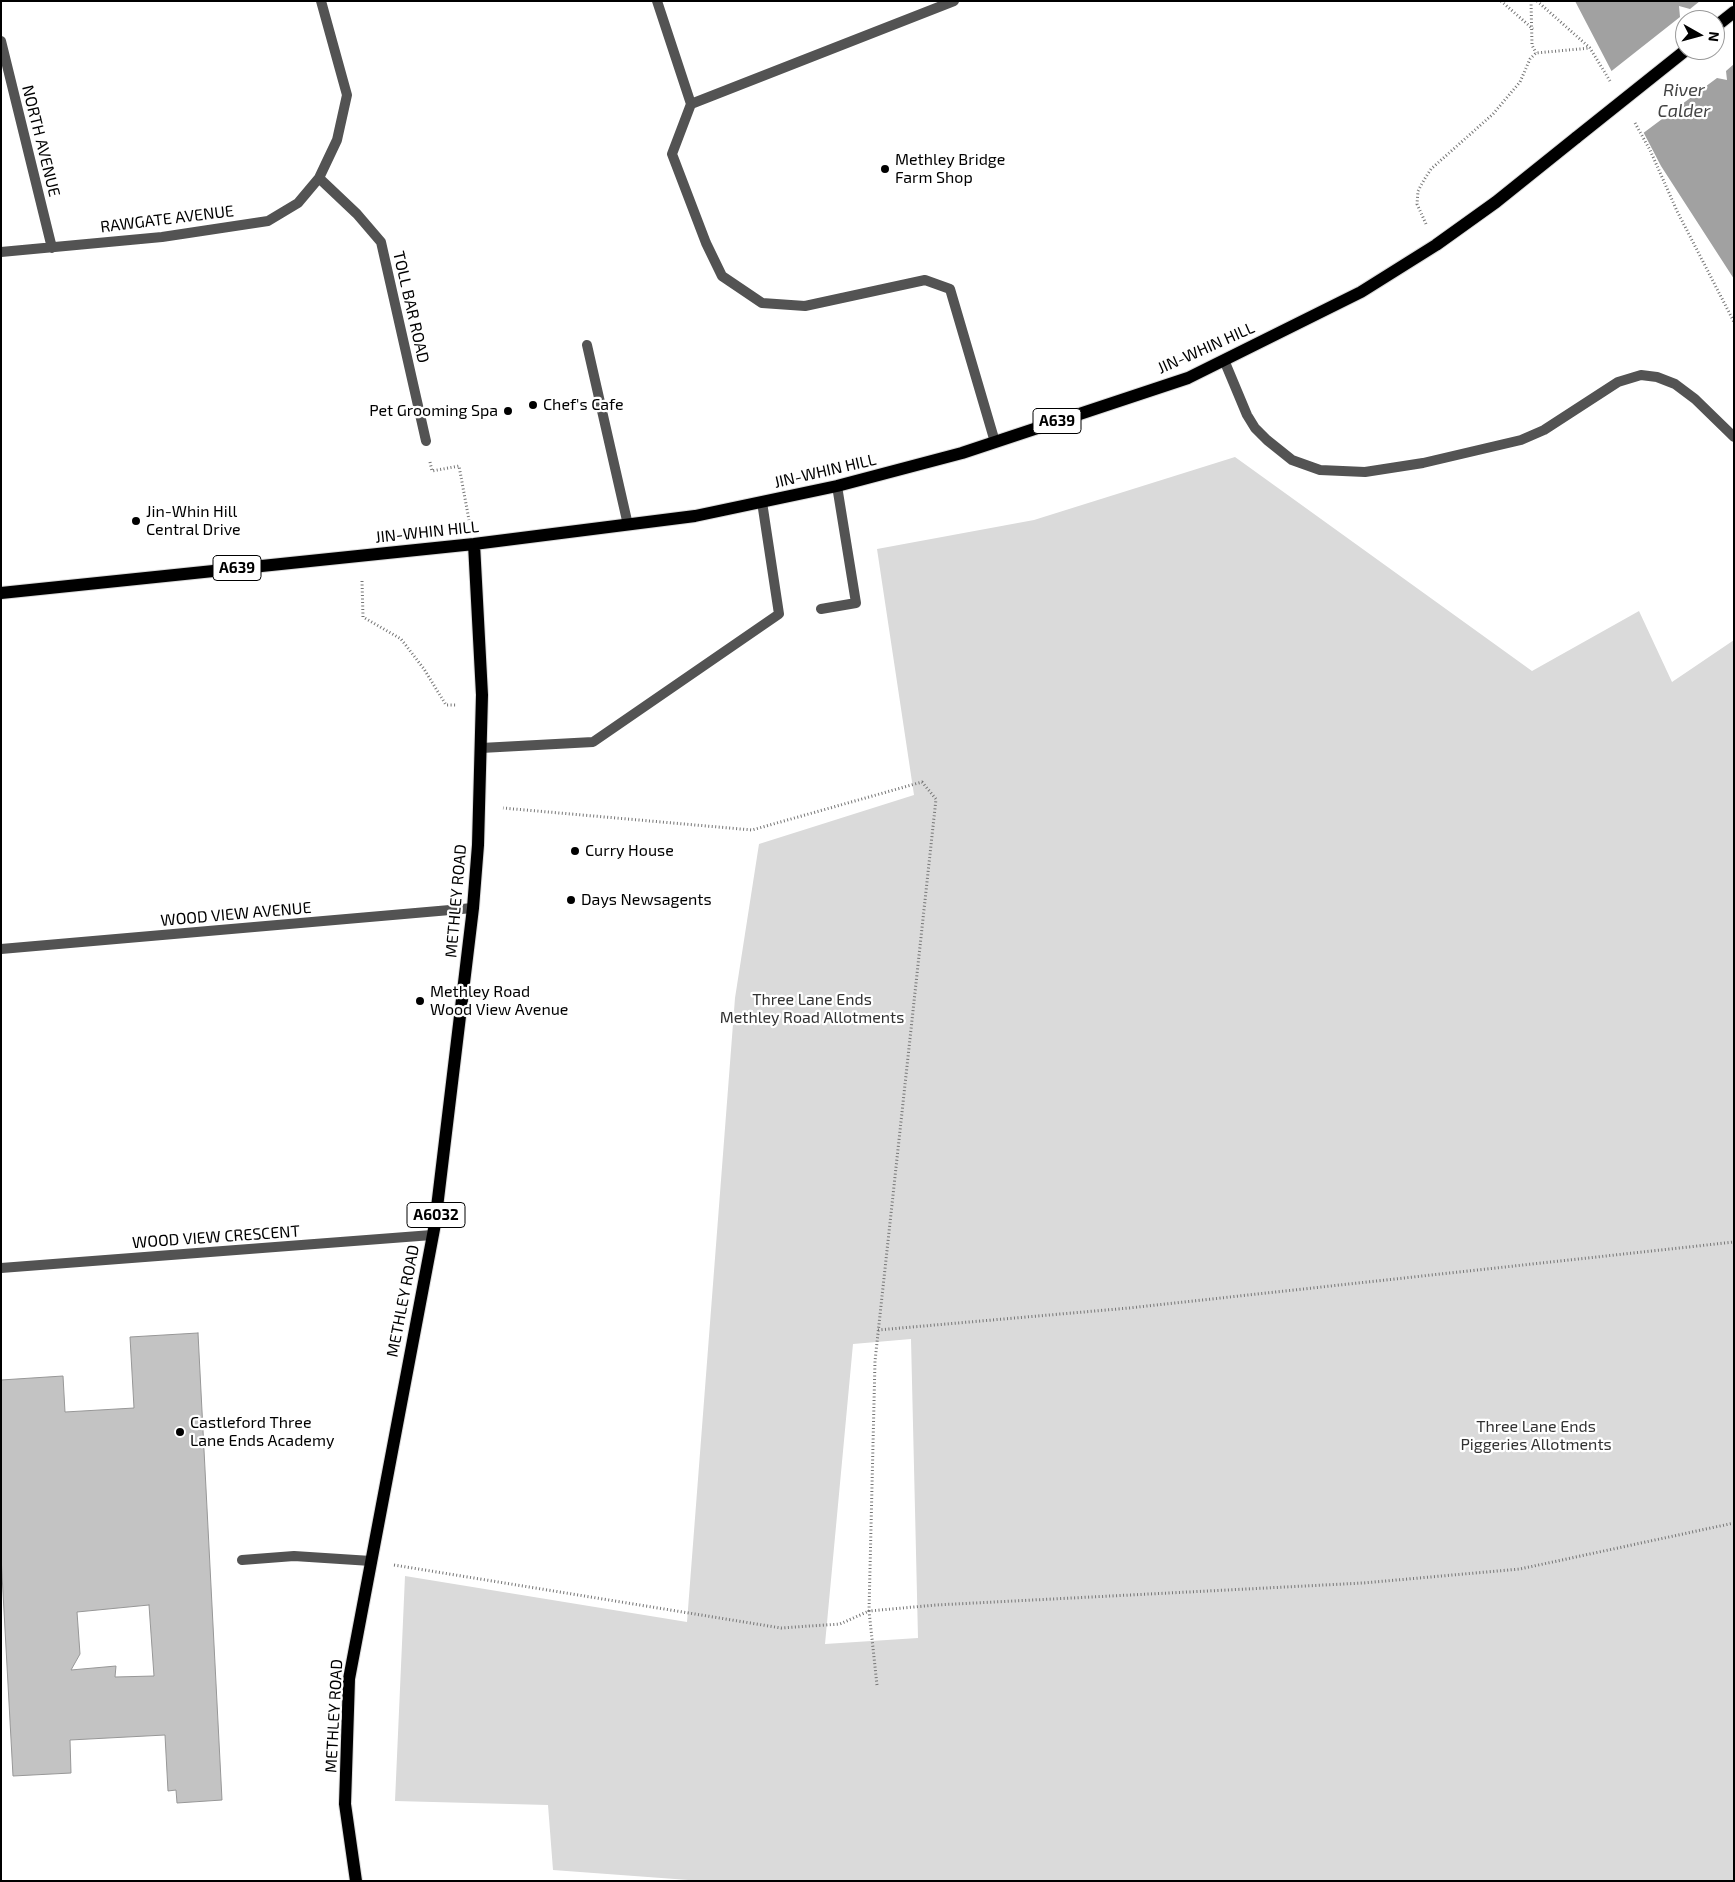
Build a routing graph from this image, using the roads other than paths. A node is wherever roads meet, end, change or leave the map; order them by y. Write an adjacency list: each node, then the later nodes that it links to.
1 (321, 1): 7 (street)
2 (657, 1): 6 (street)
3 (954, 1): 6 (street)
4 (1, 41): 8 (street, NORTH AVENUE)
5 (1675, 59): 11 (main road, JIN-WHIN HILL / A639, bridge)
6 (691, 104): 14 (street)
7 (319, 178): 8 (street, RAWGATE AVENUE); 13 (street, TOLL BAR ROAD)
8 (52, 248): 9 (street, RAWGATE AVENUE)
9 (1, 252)
10 (587, 345): 17 (street)
11 (1224, 360): 12 (street); 14 (main road, JIN-WHIN HILL / A639)
12 (1734, 437)
13 (426, 442)
14 (995, 442): 15 (main road, JIN-WHIN HILL / A639)
15 (838, 486): 16 (main road, JIN-WHIN HILL / A639); 20 (street)
16 (762, 502): 17 (main road, JIN-WHIN HILL / A639); 21 (street)
17 (628, 525): 18 (main road, JIN-WHIN HILL / A639)
18 (474, 544): 19 (main road, JIN-WHIN HILL / A639); 21 (main road, METHLEY ROAD / A6032)
19 (1, 592)
20 (821, 609)
21 (481, 748): 22 (main road, METHLEY ROAD / A6032)
22 (473, 908): 23 (street, WOOD VIEW AVENUE); 24 (main road, METHLEY ROAD / A6032)
23 (1, 949)
24 (432, 1235): 25 (street, WOOD VIEW CRESCENT); 27 (main road, METHLEY ROAD / A6032)
25 (1, 1268)
26 (242, 1560): 27 (street)
27 (371, 1561): 28 (main road, METHLEY ROAD / A6032)
28 (356, 1881)

